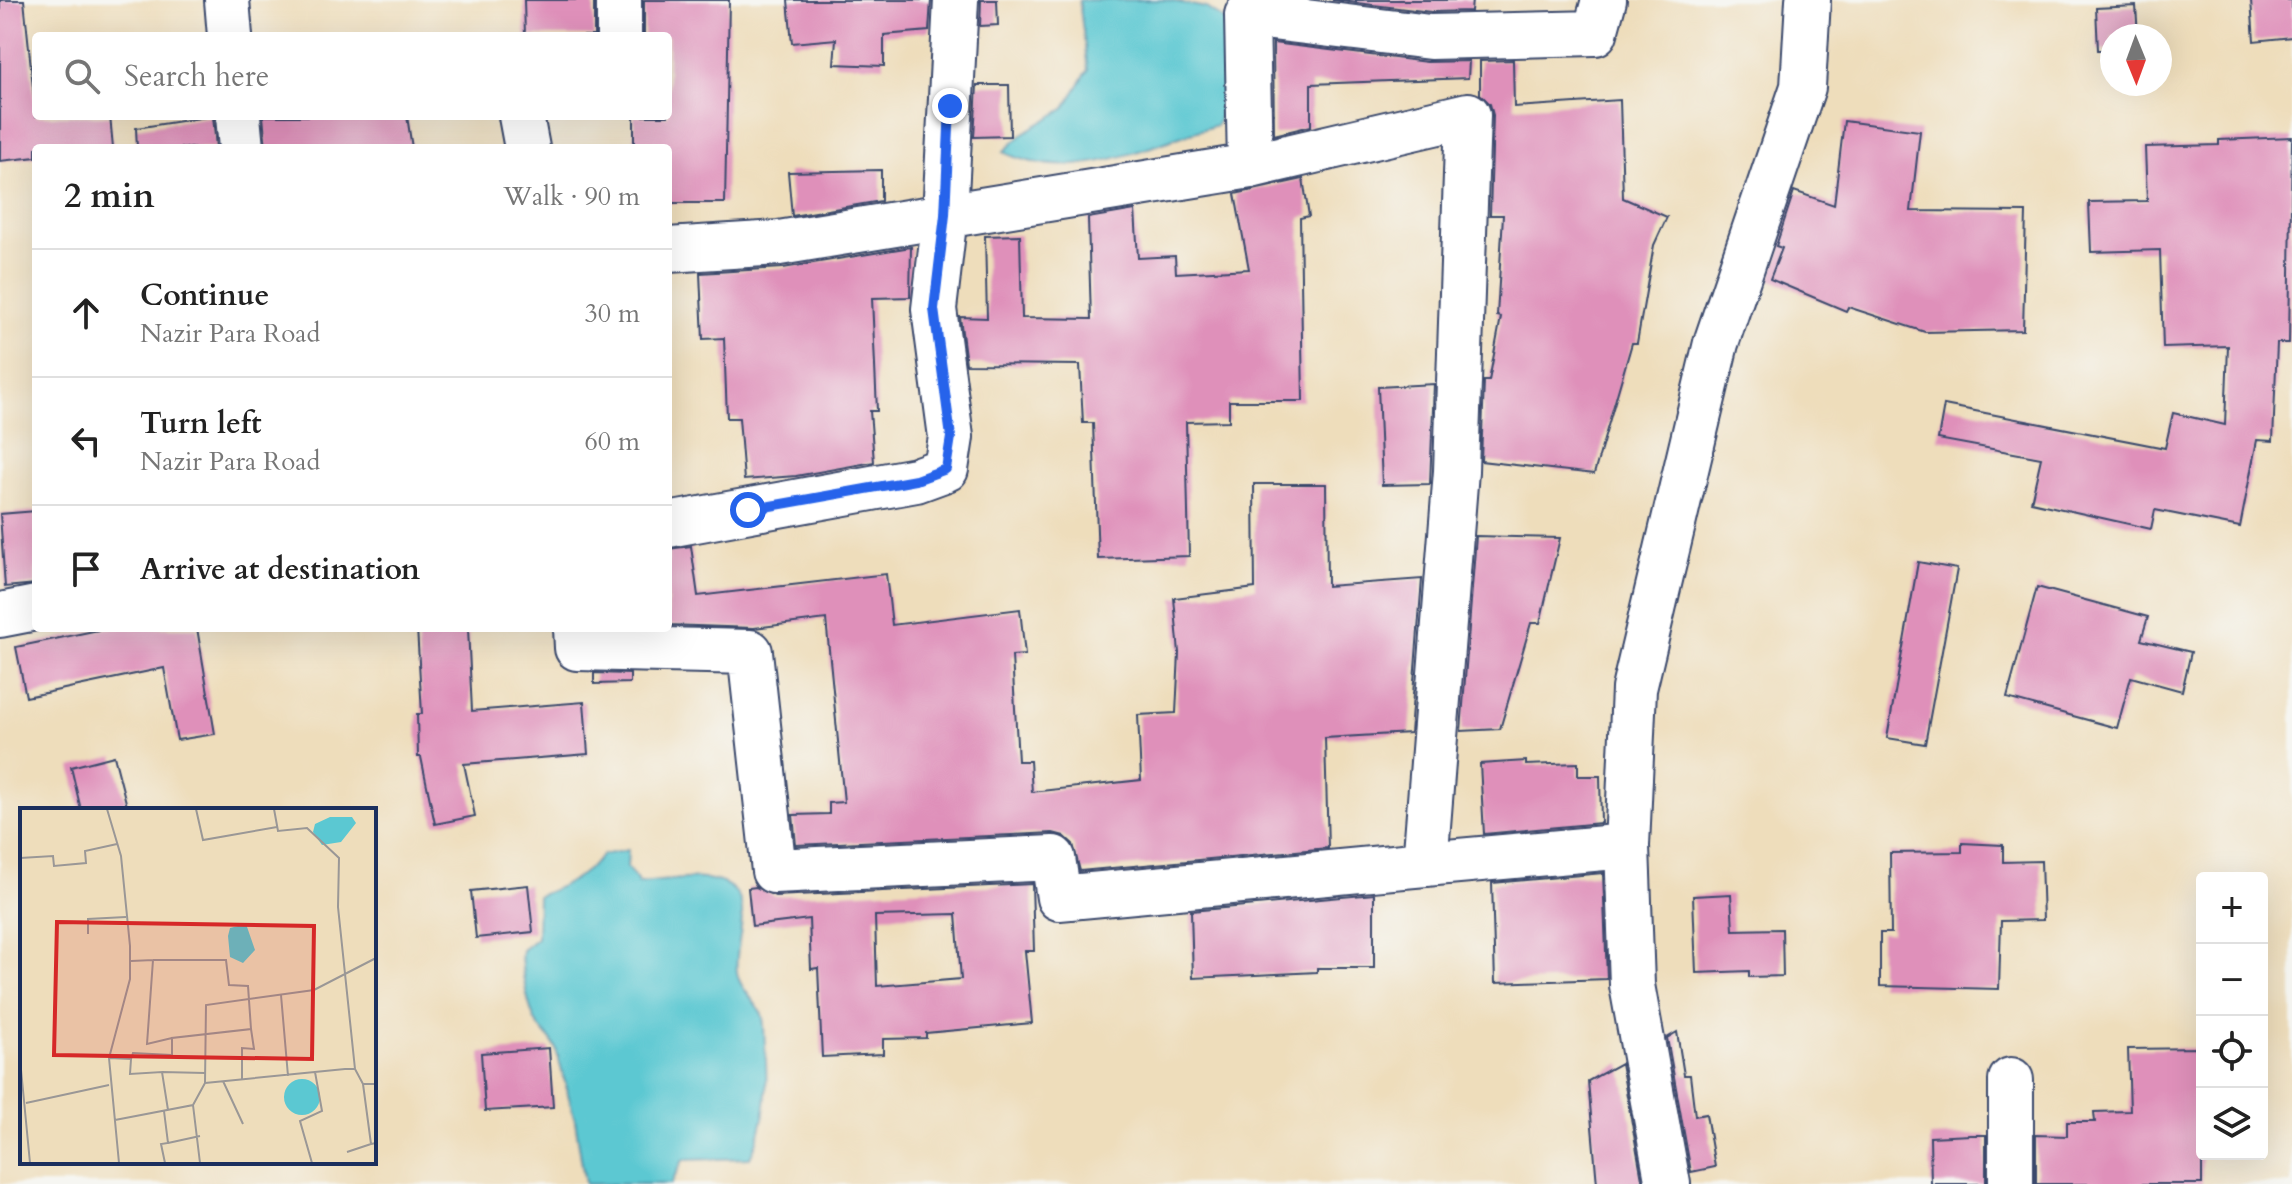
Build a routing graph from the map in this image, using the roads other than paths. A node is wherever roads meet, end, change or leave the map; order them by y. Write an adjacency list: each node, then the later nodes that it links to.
1 (227, 0): 6 (street)
2 (619, 0): 7 (street)
3 (956, 0): 13 (street)
4 (1604, 0): 12 (street)
5 (1808, 0): 19 (street)
6 (230, 32)
7 (619, 32)
8 (238, 120): 10 (street)
9 (522, 120): 11 (street)
10 (241, 144)
11 (526, 144)
12 (1250, 166): 13 (street); 20 (street)
13 (945, 215): 14 (street); 15 (street)
14 (672, 250)
15 (672, 524)
16 (32, 609): 17 (street)
17 (0, 615)
18 (576, 632): 20 (street)
19 (1627, 846): 20 (street); 22 (street)
20 (1425, 864)
21 (2011, 1080): 23 (street)
22 (1668, 1184)
23 (2011, 1184)

